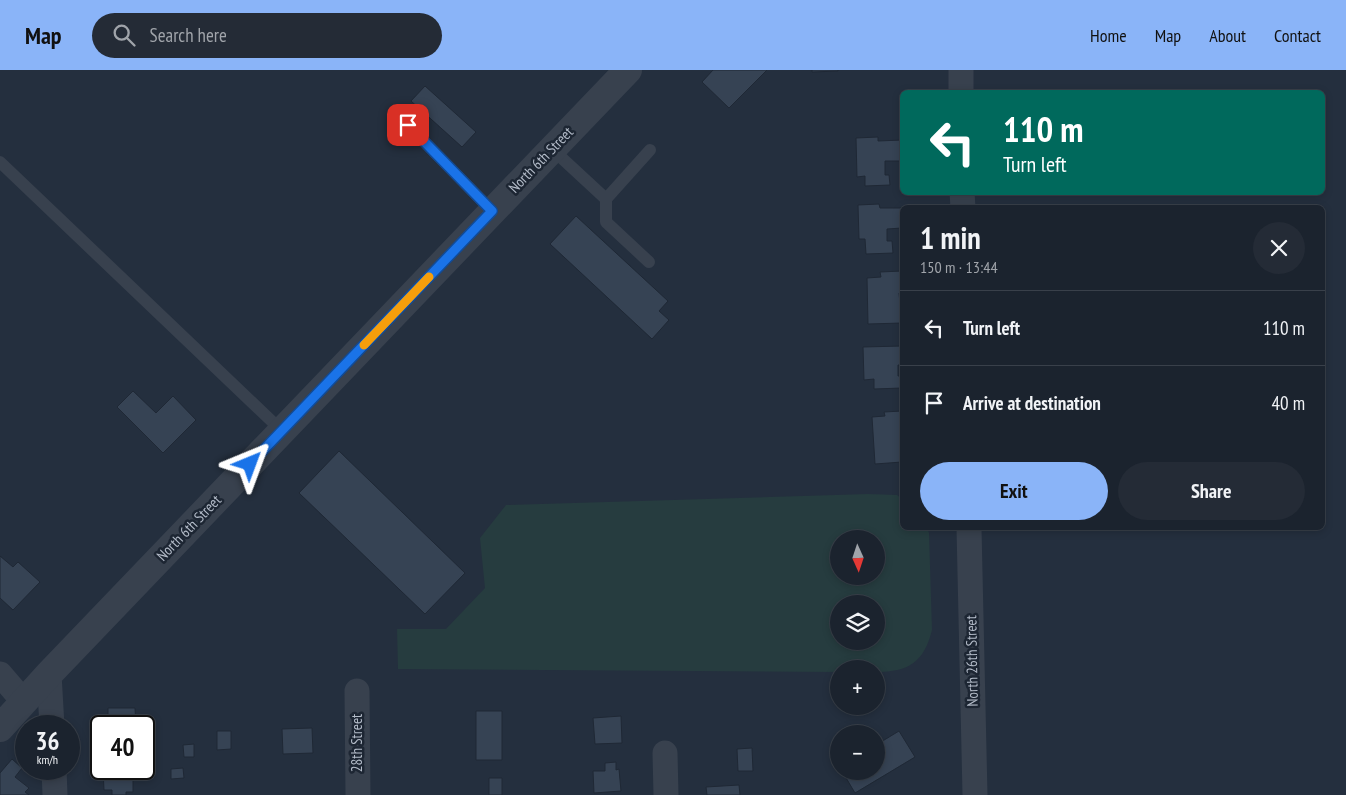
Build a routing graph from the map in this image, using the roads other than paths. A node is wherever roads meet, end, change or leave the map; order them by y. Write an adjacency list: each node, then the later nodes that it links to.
1 (628, 70): 5 (street, North 6th Street)
2 (960, 70): 3 (street)
3 (961, 90)
4 (408, 125): 9 (lane)
5 (552, 149): 8 (lane); 9 (street, North 6th Street)
6 (650, 150): 8 (lane)
7 (0, 162): 11 (lane)
8 (606, 199): 10 (lane)
9 (492, 211): 11 (street, North 6th Street)
10 (650, 262)
11 (282, 430): 14 (street, North 6th Street)
12 (969, 530): 24 (street, North 26th Street)
13 (0, 674): 16 (street)
14 (49, 674): 16 (street, North 6th Street); 17 (street)
15 (357, 691): 22 (street, 28th Street)
16 (24, 702): 18 (street, North 6th Street)
17 (51, 715)
18 (0, 728)
19 (665, 753): 23 (street)
20 (54, 780): 21 (street)
21 (55, 795)
22 (358, 795)
23 (666, 795)
24 (975, 795)

